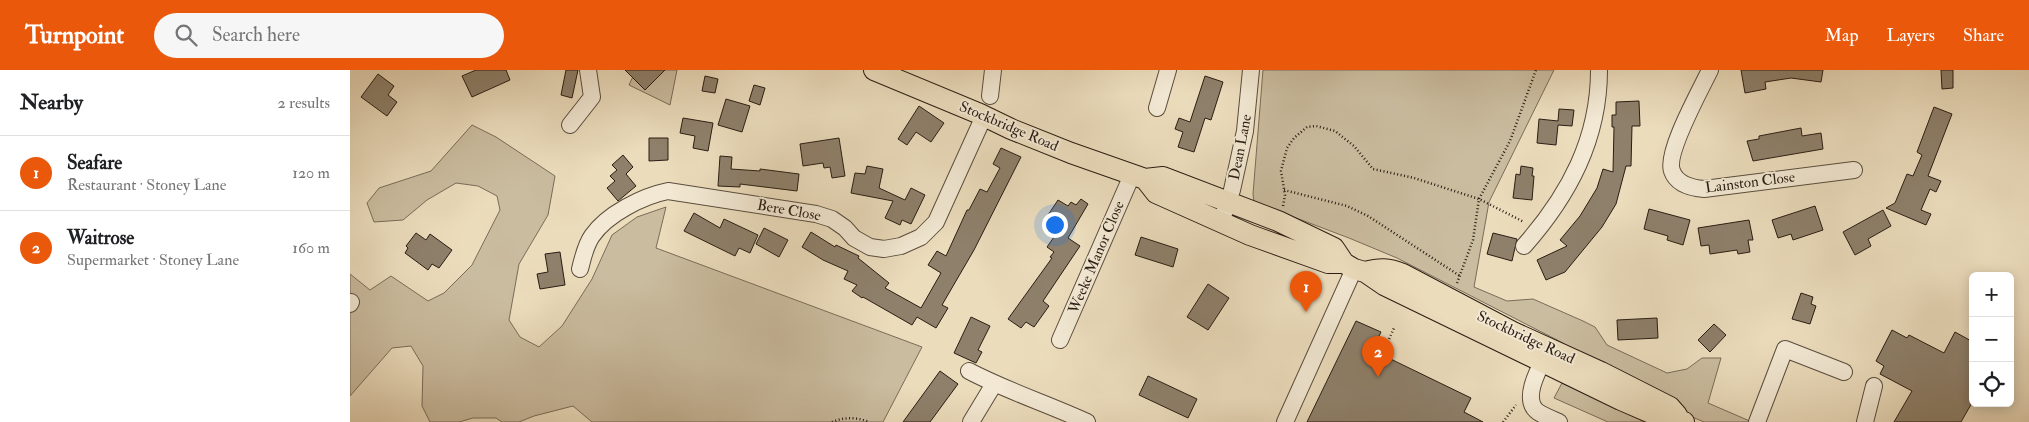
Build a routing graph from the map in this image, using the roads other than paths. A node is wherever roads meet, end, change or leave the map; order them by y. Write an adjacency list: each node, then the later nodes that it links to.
1 (588, 70): 11 (street)
2 (874, 70): 10 (main road, Stockbridge Road)
3 (993, 70): 8 (street)
4 (1168, 70): 9 (street)
5 (1251, 70): 14 (street, Dean Lane)
6 (1599, 70): 16 (street)
7 (1710, 70): 12 (street, Lainston Close)
8 (990, 96)
9 (1157, 108)
10 (984, 116): 13 (main road, Stockbridge Road); 18 (street, Bere Close)
11 (570, 125)
12 (1854, 170)
13 (1138, 177): 14 (main road, Stockbridge Road); 15 (main road, Stockbridge Road); 19 (street, Weeke Manor Close)
14 (1228, 200): 15 (street, Dean Lane); 17 (main road, Stockbridge Road)
15 (1221, 222): 17 (main road, Stockbridge Road)
16 (1524, 246)
17 (1354, 268): 20 (main road, Stockbridge Road); 28 (street)
18 (580, 269)
19 (1060, 340)
20 (1545, 356): 25 (main road, Stockbridge Road); 29 (street)
21 (969, 371): 23 (street)
22 (1844, 372): 30 (street)
23 (994, 384): 26 (street); 27 (street)
24 (1874, 386): 31 (street)
25 (1683, 421)
26 (971, 422)
27 (1087, 422)
28 (1285, 422)
29 (1559, 422)
30 (1757, 422)
31 (1865, 422)

